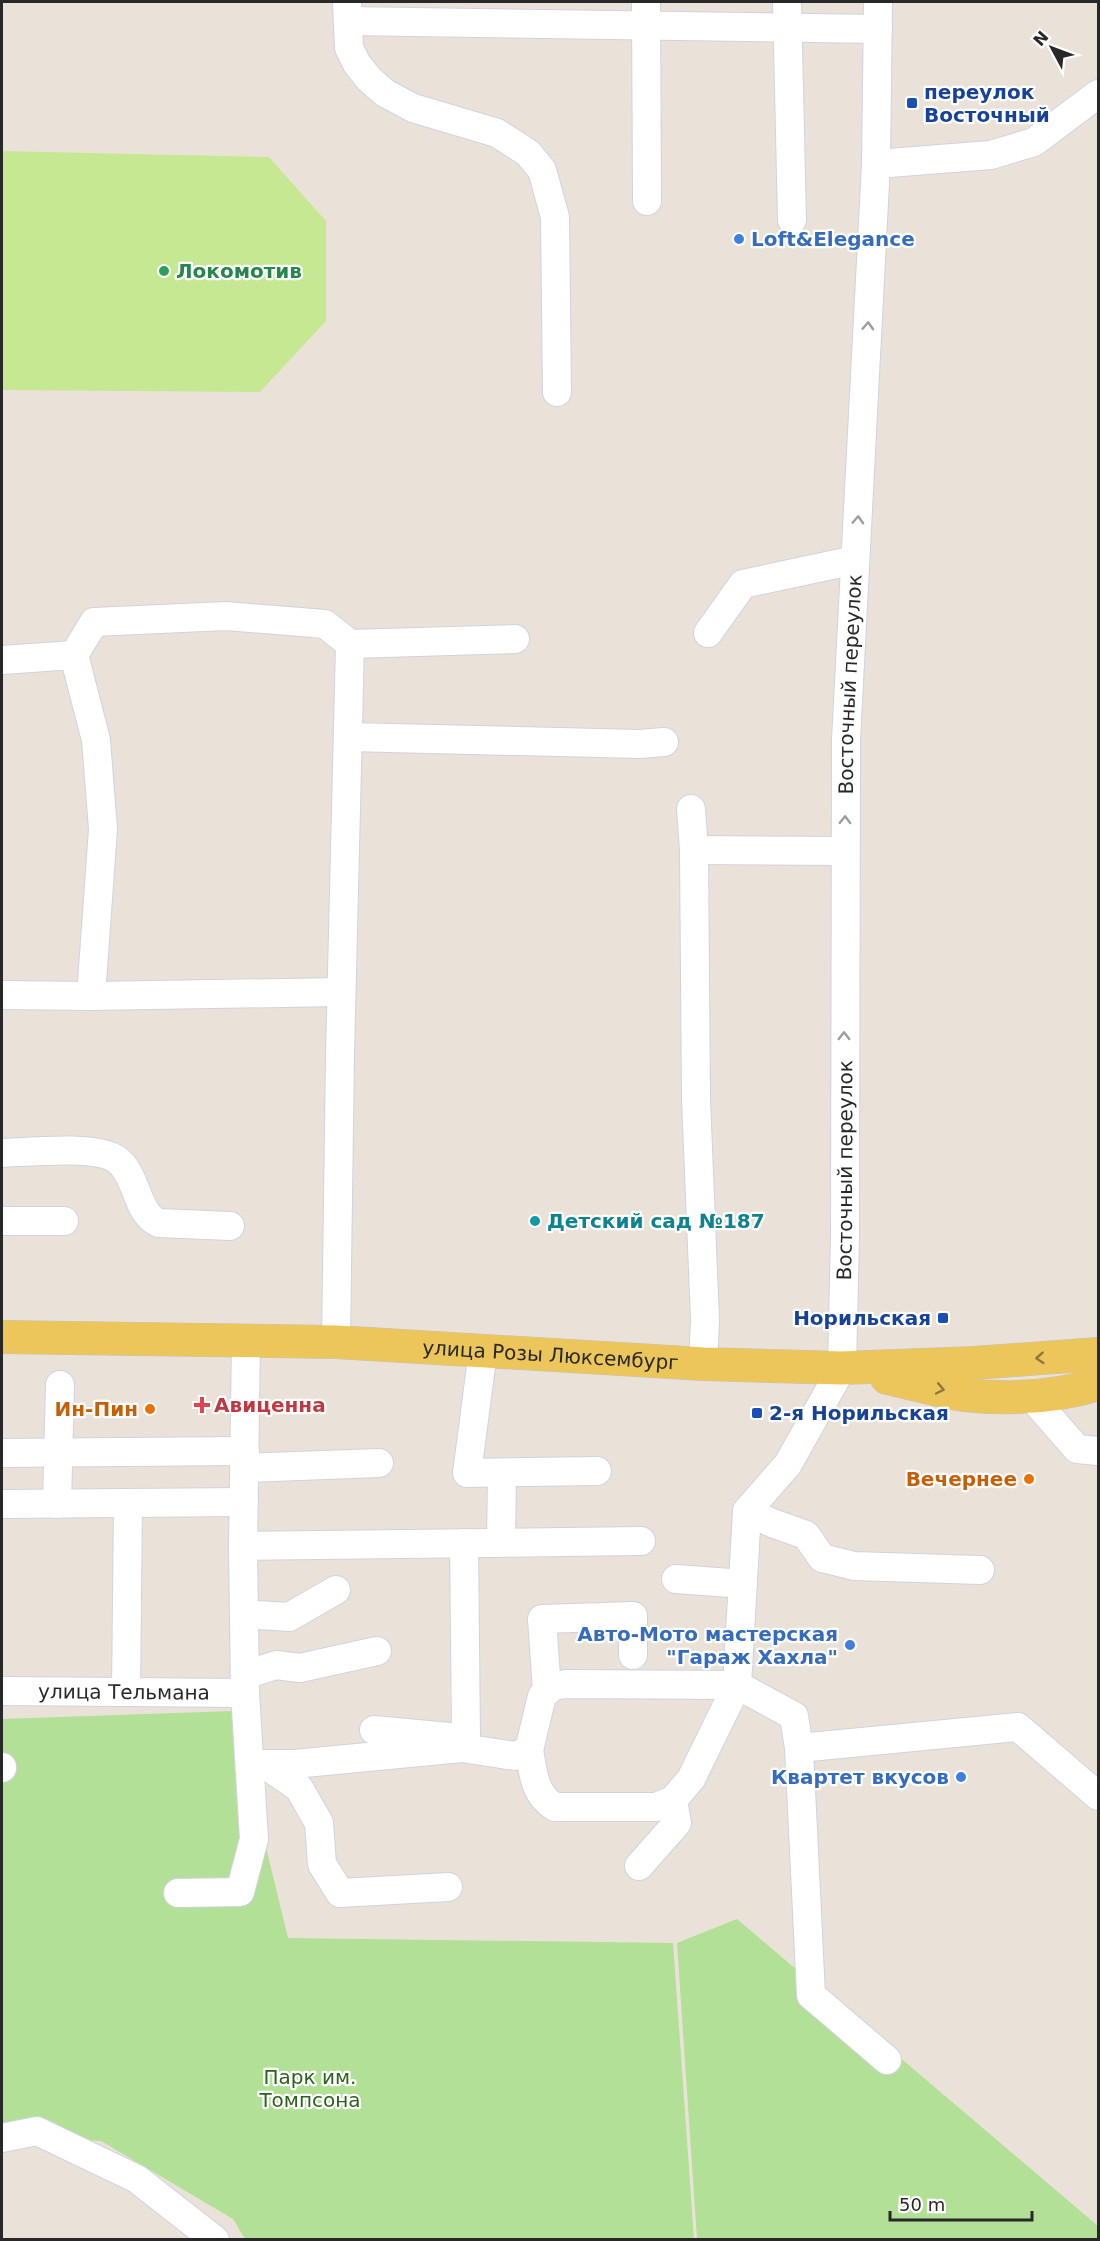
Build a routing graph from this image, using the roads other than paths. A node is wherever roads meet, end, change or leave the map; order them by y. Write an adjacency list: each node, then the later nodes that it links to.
1 (348, 11): 2 (street); 9 (street)
2 (646, 14): 3 (street); 7 (street)
3 (787, 15): 4 (street); 8 (street)
4 (878, 15): 6 (street, Восточный переулок)
5 (1098, 94): 6 (street)
6 (876, 164): 10 (street, Восточный переулок, one-way to 6)
7 (647, 201)
8 (792, 220)
9 (557, 392)
10 (855, 561): 11 (street); 20 (street, Восточный переулок, one-way to 10)
11 (708, 633)
12 (515, 639): 13 (street)
13 (350, 644): 14 (street); 16 (street)
14 (74, 655): 15 (street); 23 (street)
15 (2, 660)
16 (349, 738): 17 (street); 21 (street)
17 (664, 742)
18 (691, 809): 19 (street)
19 (694, 850): 20 (street); 33 (street)
20 (844, 851): 34 (street, Восточный переулок, one-way to 20)
21 (341, 992): 23 (street); 30 (street)
22 (2, 995): 23 (street)
23 (91, 996)
24 (2, 1153): 27 (street)
25 (2, 1221): 26 (street)
26 (64, 1221)
27 (230, 1226)
28 (2, 1337): 29 (main road, улица Розы Люксембург)
29 (246, 1341): 30 (main road, улица Розы Люксембург); 41 (street)
30 (336, 1342): 31 (main road, улица Розы Люксембург)
31 (483, 1351): 33 (main road, улица Розы Люксембург); 44 (street)
32 (1098, 1354): 34 (main road, улица Розы Люксембург, one-way to 34)
33 (703, 1364): 34 (main road, улица Розы Люксембург)
34 (842, 1368): 37 (main road, one-way to 37); 49 (street)
35 (1098, 1383): 37 (main road)
36 (60, 1385): 39 (street)
37 (1030, 1395): 38 (street)
38 (1098, 1451)
39 (58, 1452): 40 (street); 41 (street); 48 (street)
40 (2, 1453)
41 (244, 1459): 42 (street); 45 (street)
42 (379, 1463)
43 (597, 1471): 44 (street)
44 (502, 1473): 51 (street)
45 (244, 1502): 46 (street); 53 (street)
46 (128, 1503): 48 (street); 65 (street)
47 (2, 1504): 48 (street)
48 (57, 1504)
49 (747, 1510): 54 (street); 56 (street)
50 (641, 1541): 51 (street)
51 (501, 1542): 52 (street)
52 (464, 1543): 53 (street); 67 (street)
53 (243, 1546): 58 (street)
54 (980, 1570)
55 (676, 1579): 56 (street)
56 (743, 1584): 62 (street)
57 (336, 1590): 58 (street)
58 (244, 1614): 61 (street)
59 (377, 1651): 61 (street, улица Тельмана)
60 (633, 1656): 64 (street)
61 (245, 1684): 65 (street, улица Тельмана); 70 (street)
62 (737, 1686): 64 (street); 68 (street); 72 (street)
63 (2, 1691): 65 (street, улица Тельмана)
64 (547, 1691): 69 (street)
65 (126, 1692)
66 (374, 1730): 67 (street)
67 (464, 1743): 69 (street); 70 (street)
68 (799, 1748): 71 (street); 76 (street)
69 (529, 1750): 72 (street)
70 (257, 1764): 74 (street); 75 (street)
71 (1098, 1796)
72 (673, 1800): 73 (street)
73 (639, 1866)
74 (448, 1887)
75 (178, 1893)
76 (887, 2060)
77 (2, 2138): 78 (street)
78 (215, 2240)

